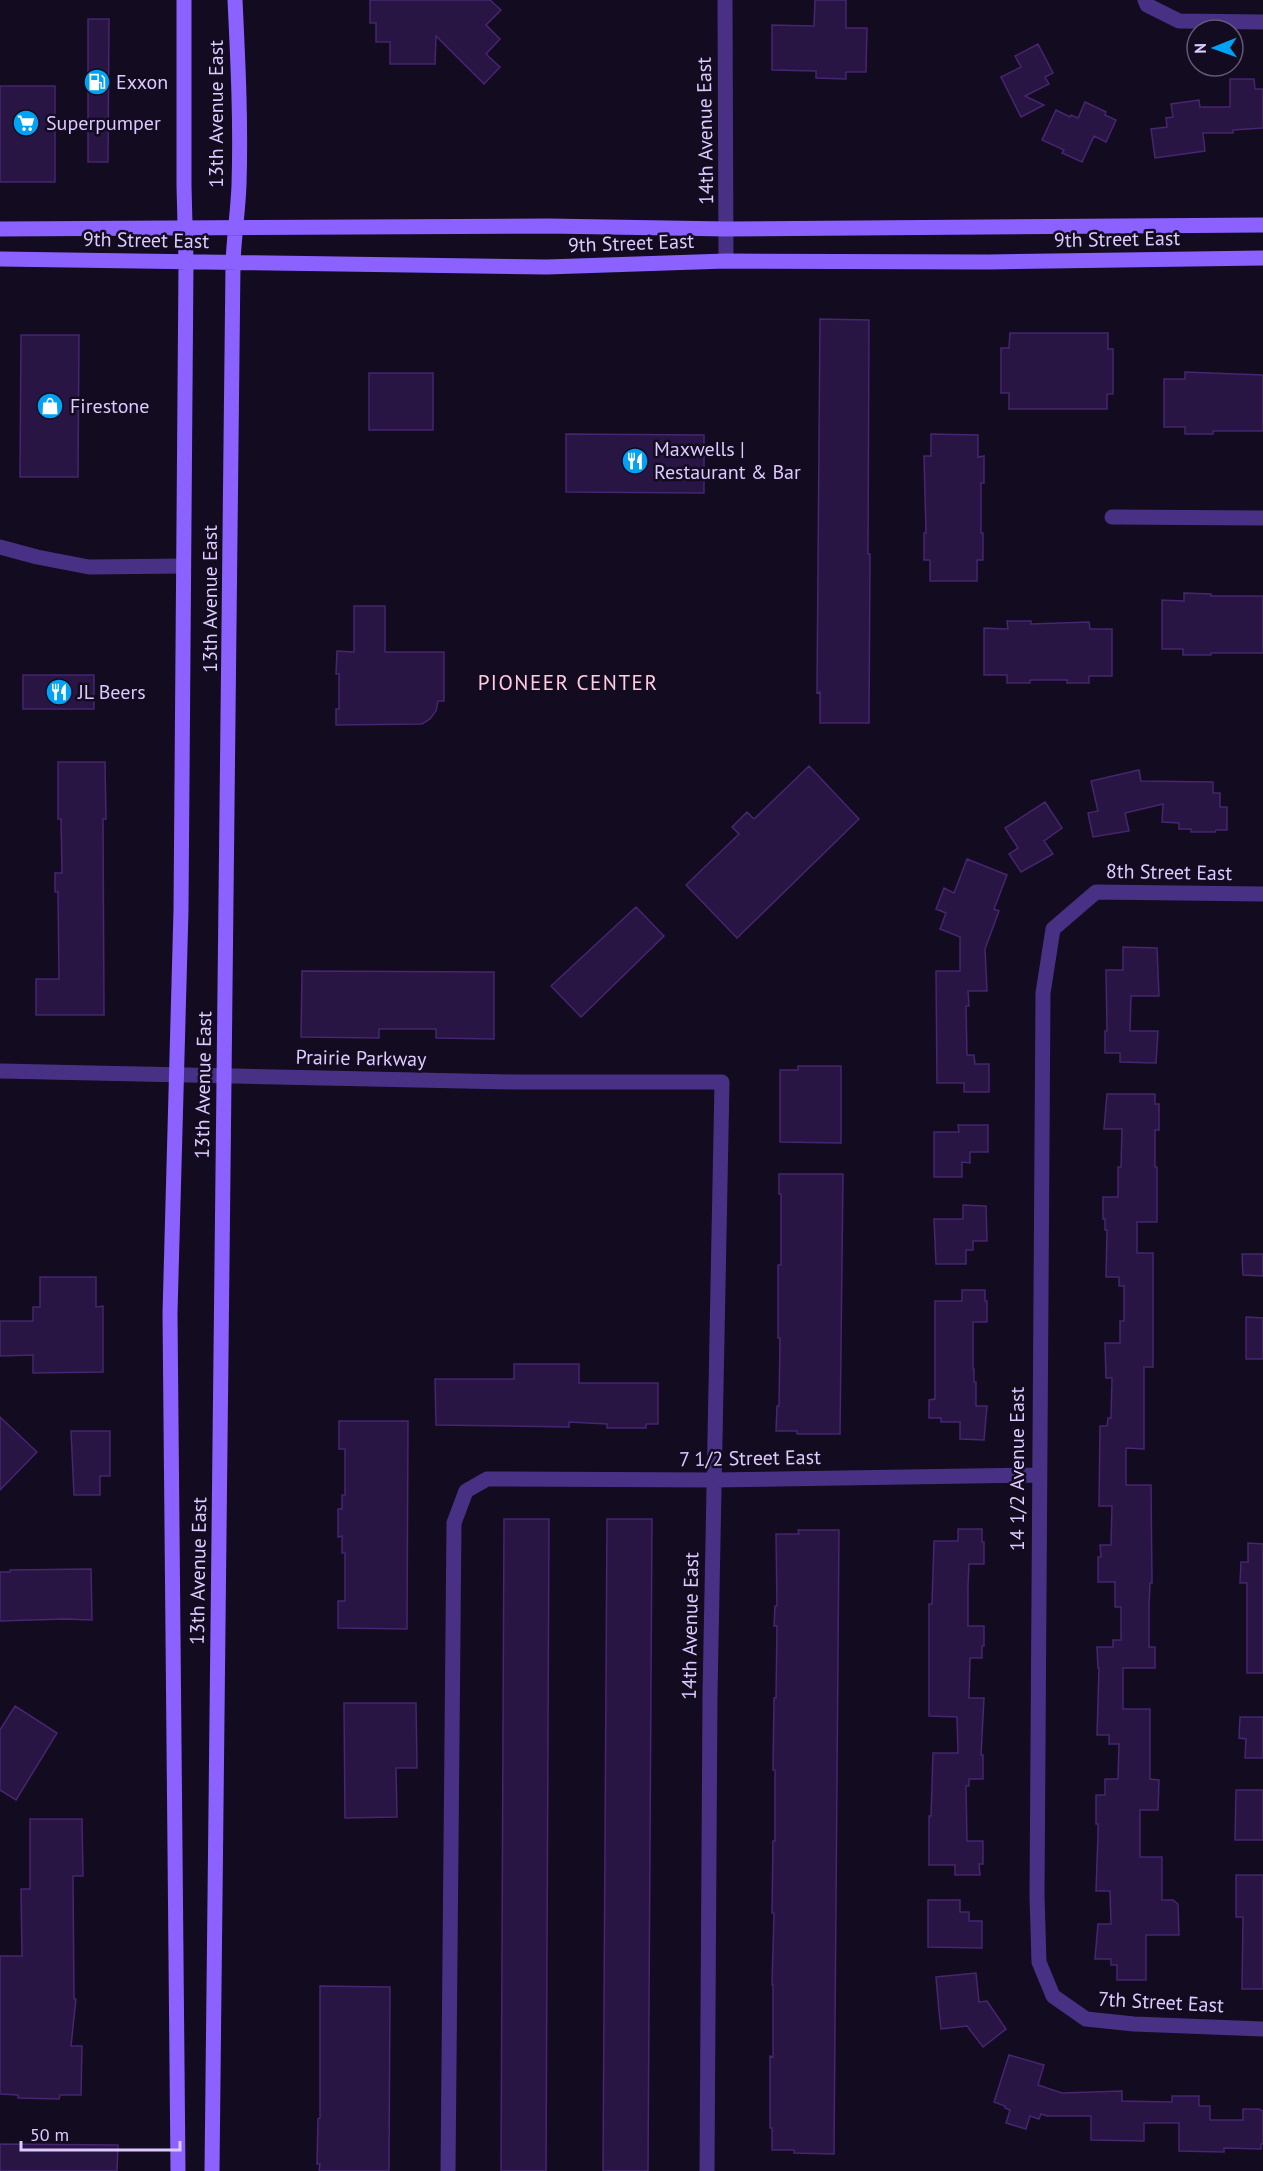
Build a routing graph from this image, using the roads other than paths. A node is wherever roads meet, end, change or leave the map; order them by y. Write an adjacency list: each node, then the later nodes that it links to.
1 (184, 0): 7 (main road, 13th Avenue East)
2 (235, 0): 8 (main road, 13th Avenue East)
3 (724, 0): 10 (street, 14th Avenue East)
4 (1145, 0): 5 (street)
5 (1263, 22)
6 (1263, 225): 10 (main road, 9th Street East)
7 (186, 227): 8 (main road, 9th Street East); 9 (main road, 9th Street East); 14 (main road, 13th Avenue East)
8 (234, 227): 10 (main road, 9th Street East); 15 (main road, 13th Avenue East)
9 (0, 229)
10 (727, 229): 13 (street, 14th Avenue East)
11 (1263, 258): 13 (main road, 9th Street East)
12 (0, 259): 14 (main road, 9th Street East)
13 (726, 261): 15 (main road, 9th Street East)
14 (186, 262): 15 (main road, 9th Street East); 19 (main road, 13th Avenue East)
15 (234, 263): 24 (main road, 13th Avenue East)
16 (1112, 517): 17 (street)
17 (1263, 518)
18 (0, 547): 19 (street)
19 (183, 566): 23 (main road, 13th Avenue East)
20 (1263, 894): 21 (street, 8th Street East)
21 (1053, 929): 26 (street, 14 1/2 Avenue East)
22 (0, 1071): 23 (street, Prairie Parkway)
23 (177, 1075): 24 (street, Prairie Parkway); 30 (main road, 13th Avenue East)
24 (224, 1076): 25 (street, Prairie Parkway); 31 (main road, 13th Avenue East)
25 (722, 1082): 27 (street, 14th Avenue East)
26 (1038, 1475): 27 (street, 7 1/2 Street East); 28 (street, 14 1/2 Avenue East)
27 (714, 1480): 32 (street, 7 1/2 Street East); 33 (street, 14th Avenue East)
28 (1062, 2002): 29 (street, 7th Street East)
29 (1263, 2029)
30 (178, 2171)
31 (212, 2171)
32 (448, 2171)
33 (707, 2171)

